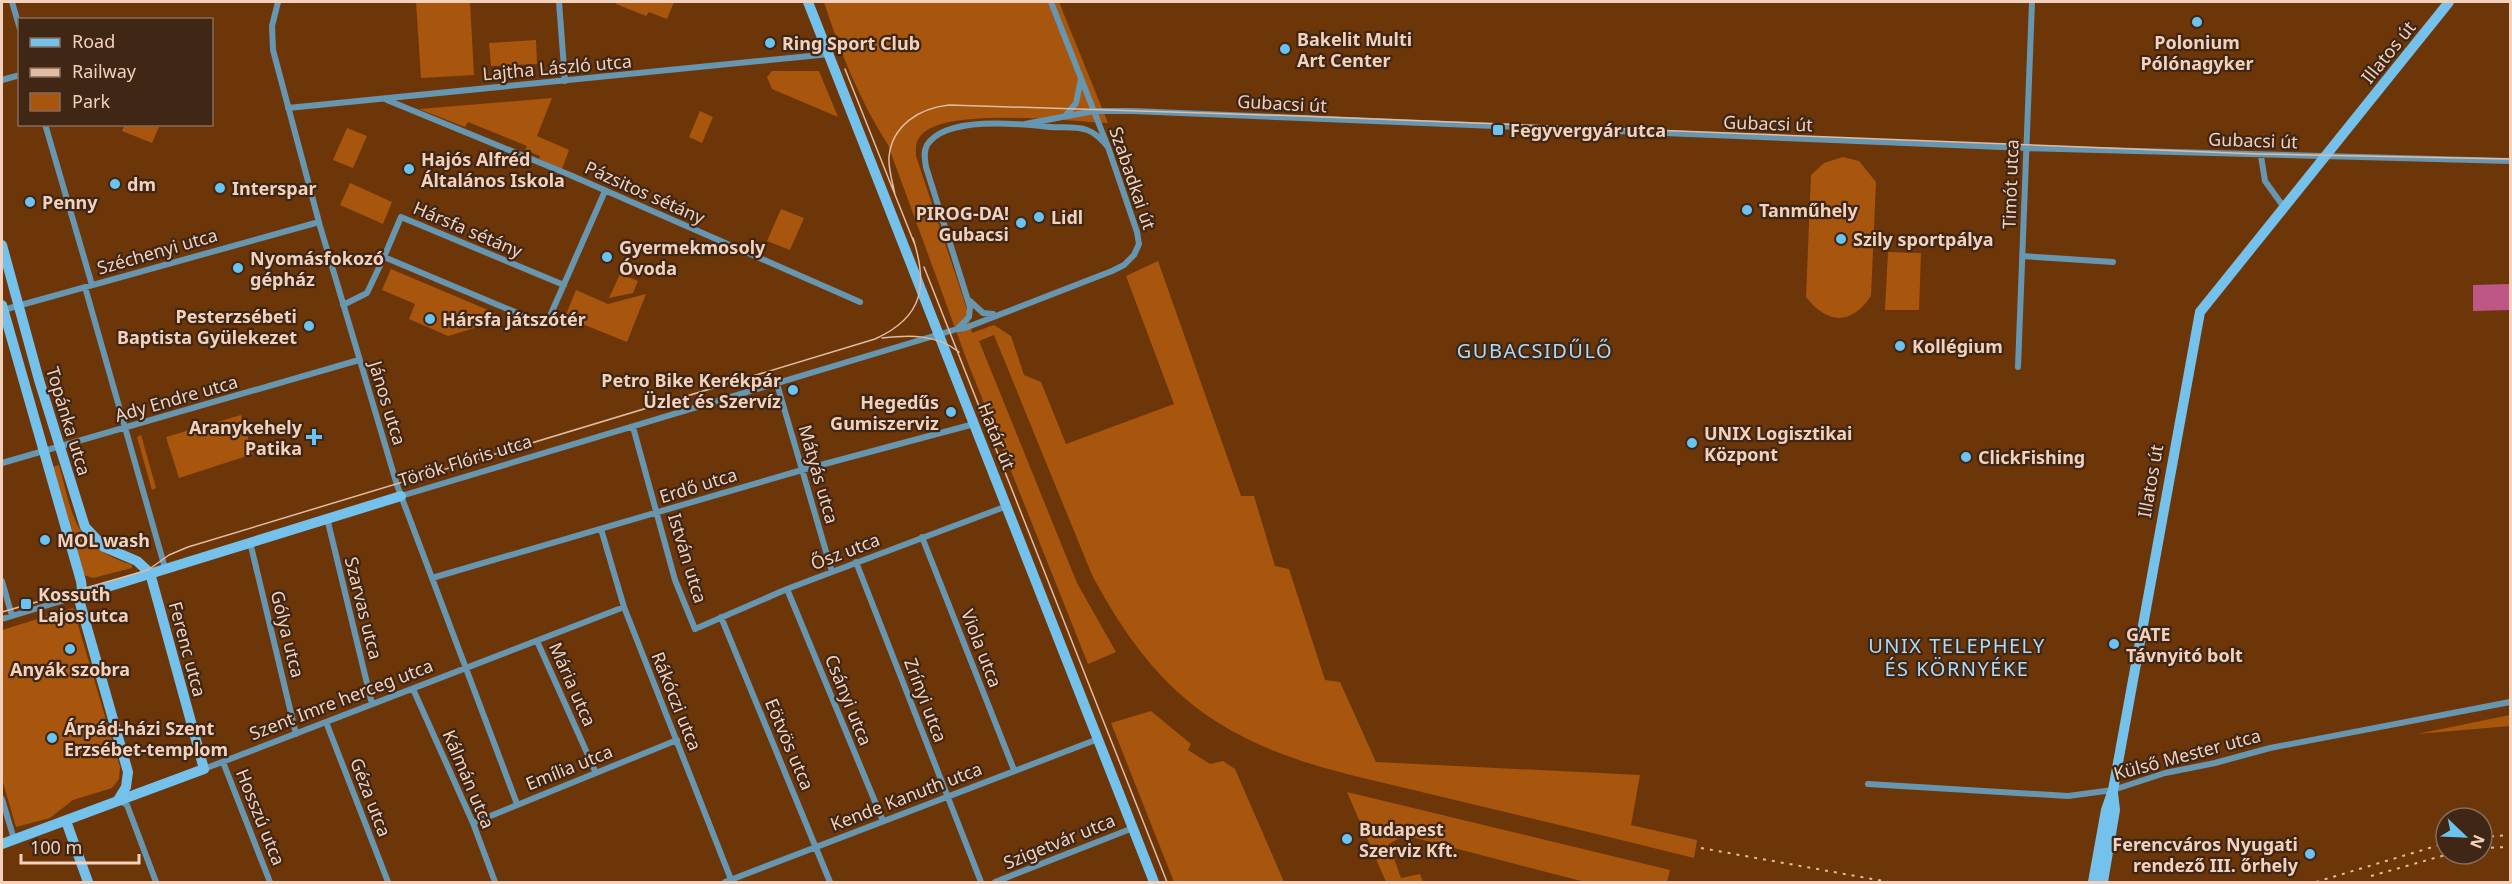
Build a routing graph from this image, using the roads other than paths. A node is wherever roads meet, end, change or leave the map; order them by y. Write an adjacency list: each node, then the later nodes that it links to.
1 (12, 2): 8 (street)
2 (278, 2): 15 (street, János utca)
3 (559, 2): 13 (street)
4 (808, 2): 9 (street, Határ út)
5 (1051, 2): 11 (street, Szabadkai út)
6 (2032, 2): 21 (street, Timót utca)
7 (2449, 2): 23 (street, Illatos út)
8 (18, 22)
9 (830, 54): 13 (street, Lajtha László utca); 41 (street, Határ út)
10 (18, 76): 12 (street)
11 (1081, 76): 16 (street, Szabadkai út); 17 (street)
12 (2, 80)
13 (565, 81): 14 (street, Lajtha László utca)
14 (384, 99): 15 (street, Lajtha László utca); 25 (street, Pázsitos sétány)
15 (288, 108): 27 (street, János utca)
16 (1094, 111): 17 (street, Gubacsi út); 20 (street, Szabadkai út); 21 (street, Gubacsi út)
17 (1059, 118): 18 (street, Gubacsi út)
18 (1025, 124): 20 (street, Gubacsi út); 34 (street, Gubacsi út)
19 (46, 126): 33 (street)
20 (1108, 147): 39 (street, Szabadkai út)
21 (2026, 148): 22 (street, Gubacsi út); 29 (street, Timót utca)
22 (2260, 156): 23 (street, Gubacsi út); 26 (street)
23 (2322, 158): 24 (street, Gubacsi út); 26 (street, Illatos út)
24 (2511, 161)
25 (605, 191): 32 (street); 35 (street, Pázsitos sétány)
26 (2283, 206): 87 (street, Illatos út)
27 (319, 222): 33 (street, Széchenyi utca); 36 (street, János utca)
28 (2, 245): 37 (street, Topánka utca)
29 (2022, 256): 31 (street); 43 (street, Timót utca)
30 (384, 257): 32 (street); 32 (street, Hársfa sétány); 36 (street, Hársfa sétány)
31 (2113, 262)
32 (564, 285)
33 (88, 286): 37 (street, Széchenyi utca); 47 (street)
34 (968, 298): 39 (street); 40 (street)
35 (860, 302)
36 (343, 305): 42 (street, János utca)
37 (18, 306): 38 (street, Széchenyi utca); 48 (street, Topánka utca)
38 (2, 307): 49 (street, Topánka utca)
39 (1002, 313): 40 (street, Szabadkai út)
40 (957, 329): 41 (street)
41 (938, 334): 44 (street, Török Flóris utca); 45 (street, Határ út)
42 (358, 360): 47 (street, Ady Endre utca); 52 (street, János utca)
43 (2018, 367)
44 (777, 384): 46 (street, Török Flóris utca); 51 (street, Mátyás utca)
45 (974, 424): 51 (street, Erdő utca); 53 (street, Határ út)
46 (633, 427): 52 (street, Török Flóris utca); 54 (street, István utca)
47 (126, 428): 48 (street, Ady Endre utca); 60 (street)
48 (59, 447): 49 (street, Ady Endre utca); 62 (street, Topánka utca)
49 (44, 451): 50 (street, Ady Endre utca); 66 (street, Topánka utca)
50 (2, 463)
51 (802, 470): 54 (street, Erdő utca); 61 (street, Mátyás utca)
52 (401, 496): 55 (street, Török Flóris utca); 63 (street, János utca)
53 (1007, 506): 57 (street, Ősz utca); 79 (street, Határ út)
54 (658, 512): 56 (street, Erdő utca); 71 (street, István utca)
55 (327, 518): 58 (street, Török Flóris utca); 76 (street, Szarvas utca)
56 (601, 529): 63 (street, Erdő utca); 67 (street, Rákóczi utca)
57 (922, 537): 59 (street, Ősz utca); 83 (street, Viola utca)
58 (250, 542): 60 (street, Török Flóris utca); 78 (street, Gólya utca)
59 (856, 562): 61 (street, Ősz utca); 89 (street, Zrínyi utca)
60 (165, 568): 62 (street, Török Flóris utca)
61 (832, 572): 65 (street, Ősz utca)
62 (150, 573): 66 (street, Török Flóris utca); 82 (street, Ferenc utca)
63 (432, 578): 73 (street, János utca)
64 (2, 581): 68 (street)
65 (787, 589): 69 (street, Ősz utca); 94 (street, Csányi utca)
66 (78, 597): 68 (street, Török Flóris utca); 84 (street, Topánka utca)
67 (624, 607): 72 (street, Szent Imre herceg utca); 80 (street, Rákóczi utca)
68 (12, 616): 70 (street, Török Flóris utca)
69 (721, 617): 71 (street, Ősz utca); 99 (street, Eötvös utca)
70 (2, 619)
71 (695, 629)
72 (537, 641): 73 (street, Szent Imre herceg utca); 85 (street, Mária utca)
73 (467, 668): 74 (street, Szent Imre herceg utca); 92 (street, János utca)
74 (413, 689): 76 (street, Szent Imre herceg utca); 95 (street, Kálmán utca)
75 (2511, 702): 87 (street, Külső Mester utca)
76 (372, 704): 77 (street, Szent Imre herceg utca)
77 (326, 722): 78 (street, Szent Imre herceg utca); 103 (street, Géza utca)
78 (296, 734): 81 (street, Szent Imre herceg utca)
79 (1098, 739): 83 (street, Kende Kanuth utca); 96 (street, Határ út)
80 (677, 740): 85 (street, Emília utca); 105 (street, Rákóczi utca)
81 (223, 762): 82 (street, Szent Imre herceg utca); 102 (street, Hosszú utca)
82 (204, 768): 88 (street, Szent Imre herceg utca)
83 (1014, 770): 89 (street, Kende Kanuth utca)
84 (128, 772): 88 (street); 91 (street)
85 (596, 773): 92 (street, Emília utca)
86 (1868, 784): 87 (street, Külső Mester utca)
87 (2113, 789): 110 (street, Illatos út); 111 (street, Illatos út)
88 (147, 790): 91 (street, Szent Imre herceg utca)
89 (948, 796): 94 (street, Kende Kanuth utca); 107 (street, Zrínyi utca)
90 (2, 800): 97 (street)
91 (118, 800): 93 (street, Szent Imre herceg utca); 101 (street)
92 (517, 804): 95 (street, Emília utca)
93 (66, 821): 97 (street, Szent Imre herceg utca); 100 (street)
94 (883, 821): 99 (street, Kende Kanuth utca)
95 (472, 823): 104 (street, Kálmán utca)
96 (1133, 828): 108 (street, Szigetvár utca); 109 (street, Határ út)
97 (14, 839): 98 (street, Szent Imre herceg utca)
98 (2, 844)
99 (817, 847): 105 (street, Kende Kanuth utca); 106 (street, Eötvös utca)
100 (88, 882)
101 (156, 882)
102 (270, 882)
103 (388, 882)
104 (495, 882)
105 (729, 882)
106 (830, 882)
107 (981, 882)
108 (995, 882)
109 (1154, 882)
110 (2093, 882)
111 (2103, 882)

